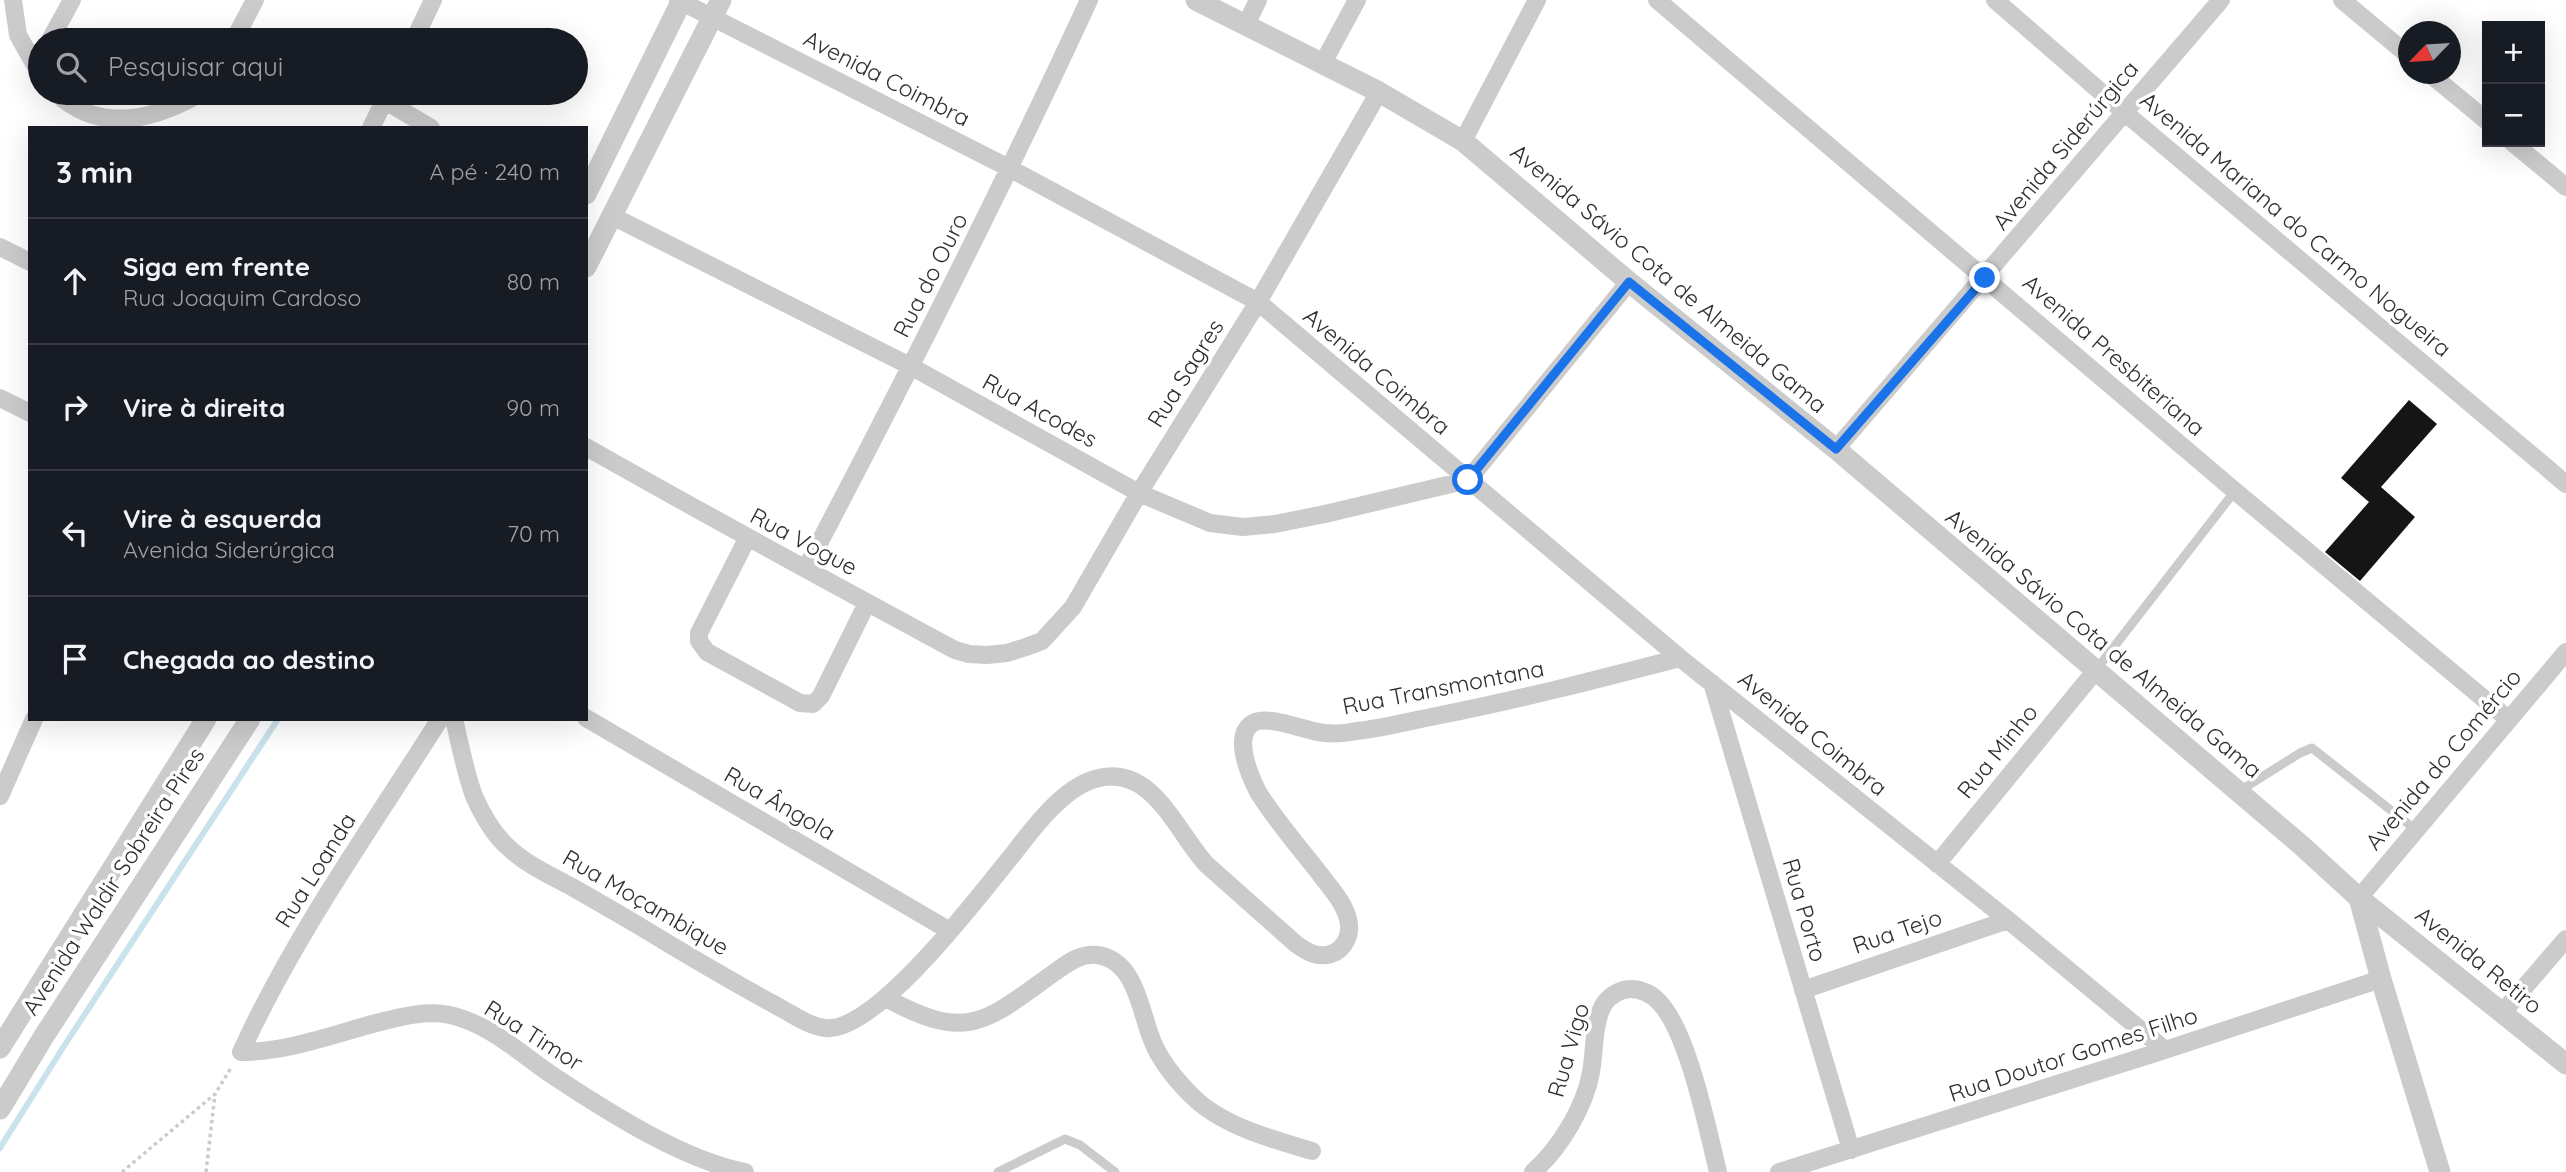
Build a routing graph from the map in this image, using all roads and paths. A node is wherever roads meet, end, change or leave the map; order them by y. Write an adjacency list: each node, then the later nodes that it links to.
1 (13, 0): 21 (street)
2 (72, 0): 17 (street)
3 (255, 0): 18 (street)
4 (433, 0): 19 (street)
5 (681, 0): 15 (street, Avenida Coimbra); 37 (street)
6 (1089, 0): 35 (street, Rua do Ouro)
7 (1196, 0): 16 (street, Avenida Sávio Cota de Almeida Gama)
8 (1258, 0): 16 (street)
9 (1357, 0): 22 (street)
10 (1537, 0): 33 (street)
11 (1657, 0): 42 (street, Avenida Presbiteriana)
12 (1995, 0): 29 (street, Avenida Mariana do Carmo Nogueira)
13 (2221, 0): 29 (street, Avenida Siderúrgica)
14 (2342, 0): 20 (street)
15 (717, 8): 35 (street, Avenida Coimbra); 38 (street)
16 (1247, 25): 22 (street, Avenida Sávio Cota de Almeida Gama)
17 (57, 28)
18 (240, 28)
19 (420, 28)
20 (2398, 46)
21 (28, 50)
22 (1323, 63): 24 (street, Avenida Sávio Cota de Almeida Gama)
23 (2442, 84): 30 (street)
24 (1379, 92): 33 (street, Avenida Sávio Cota de Almeida Gama); 44 (street, Rua Sagres)
25 (74, 105): 26 (street)
26 (178, 105)
27 (382, 105): 31 (street)
28 (398, 105): 32 (street)
29 (2124, 112): 42 (street, Avenida Siderúrgica); 51 (street, Avenida Mariana do Carmo Nogueira)
30 (2482, 117)
31 (371, 126)
32 (428, 126)
33 (1463, 142): 43 (street, Avenida Sávio Cota de Almeida Gama)
34 (2518, 147): 36 (street)
35 (1011, 169): 44 (street, Avenida Coimbra); 45 (street, Rua do Ouro)
36 (2566, 187)
37 (588, 190)
38 (612, 216): 41 (street); 45 (street, Rua Acodes)
39 (0, 247): 40 (street)
40 (28, 260)
41 (588, 263)
42 (1985, 278): 49 (street, Avenida Siderúrgica); 52 (street, Avenida Presbiteriana)
43 (1629, 282): 49 (street, Avenida Sávio Cota de Almeida Gama); 50 (street)
44 (1258, 302): 50 (street, Avenida Coimbra); 53 (street, Rua Sagres)
45 (912, 366): 53 (street, Rua Acodes); 55 (street, Rua do Ouro)
46 (0, 398): 47 (street)
47 (28, 412)
48 (588, 448): 54 (street, Rua Vogue)
49 (1836, 449): 60 (street, Avenida Sávio Cota de Almeida Gama)
50 (1468, 480): 53 (street, Rua Acodes); 59 (street, Avenida Coimbra)
51 (2566, 484)
52 (2235, 491): 60 (lane); 63 (street, Avenida Presbiteriana)
53 (1139, 494): 58 (street, Rua Sagres)
54 (747, 539): 55 (street, Rua Vogue); 56 (street)
55 (806, 568): 56 (street, Rua Vogue)
56 (867, 603): 58 (street, Rua Vogue)
57 (2566, 652): 63 (street, Avenida do Comércio)
58 (1007, 653)
59 (1680, 658): 61 (street, Avenida Coimbra); 75 (street, Rua Transmontana)
60 (2096, 670): 69 (street, Avenida Sávio Cota de Almeida Gama); 72 (street, Rua Minho)
61 (1712, 683): 72 (street, Avenida Coimbra); 78 (street, Rua Porto)
62 (588, 719): 75 (street, Rua Ângola)
63 (2508, 719): 71 (street, Avenida do Comércio)
64 (33, 721): 70 (street)
65 (205, 721): 81 (street, Avenida Waldir Sobreira Pires)
66 (249, 721): 86 (street, Avenida Waldir Sobreira Pires)
67 (439, 721): 83 (street, Rua Loanda)
68 (455, 721): 79 (street, Rua Moçambique)
69 (2238, 792): 71 (lane); 73 (street, Avenida Sávio Cota de Almeida Gama)
70 (0, 796)
71 (2416, 830): 73 (street, Avenida do Comércio)
72 (1937, 864): 74 (street, Avenida Coimbra)
73 (2358, 898): 77 (street); 80 (street, Avenida Retiro)
74 (2008, 919): 78 (street, Rua Tejo); 82 (street, Avenida Coimbra)
75 (950, 931): 79 (street, Rua Moçambique)
76 (2566, 939): 80 (street)
77 (2381, 979): 82 (street, Rua Doutor Gomes Filho); 97 (street)
78 (1803, 990): 87 (street, Rua Porto)
79 (886, 998): 88 (street)
80 (2503, 1012): 84 (street, Avenida Retiro)
81 (0, 1048)
82 (2165, 1050): 87 (street, Rua Doutor Gomes Filho)
83 (241, 1052): 85 (path); 92 (street, Rua Timor)
84 (2566, 1064)
85 (215, 1094): 90 (path); 91 (path)
86 (0, 1109)
87 (1851, 1150): 96 (street, Rua Doutor Gomes Filho)
88 (1312, 1151)
89 (1110, 1171): 93 (lane)
90 (122, 1172)
91 (206, 1172)
92 (745, 1172)
93 (998, 1172)
94 (1534, 1172): 95 (street, Rua Vigo)
95 (1718, 1172)
96 (1779, 1172)
97 (2440, 1172)

